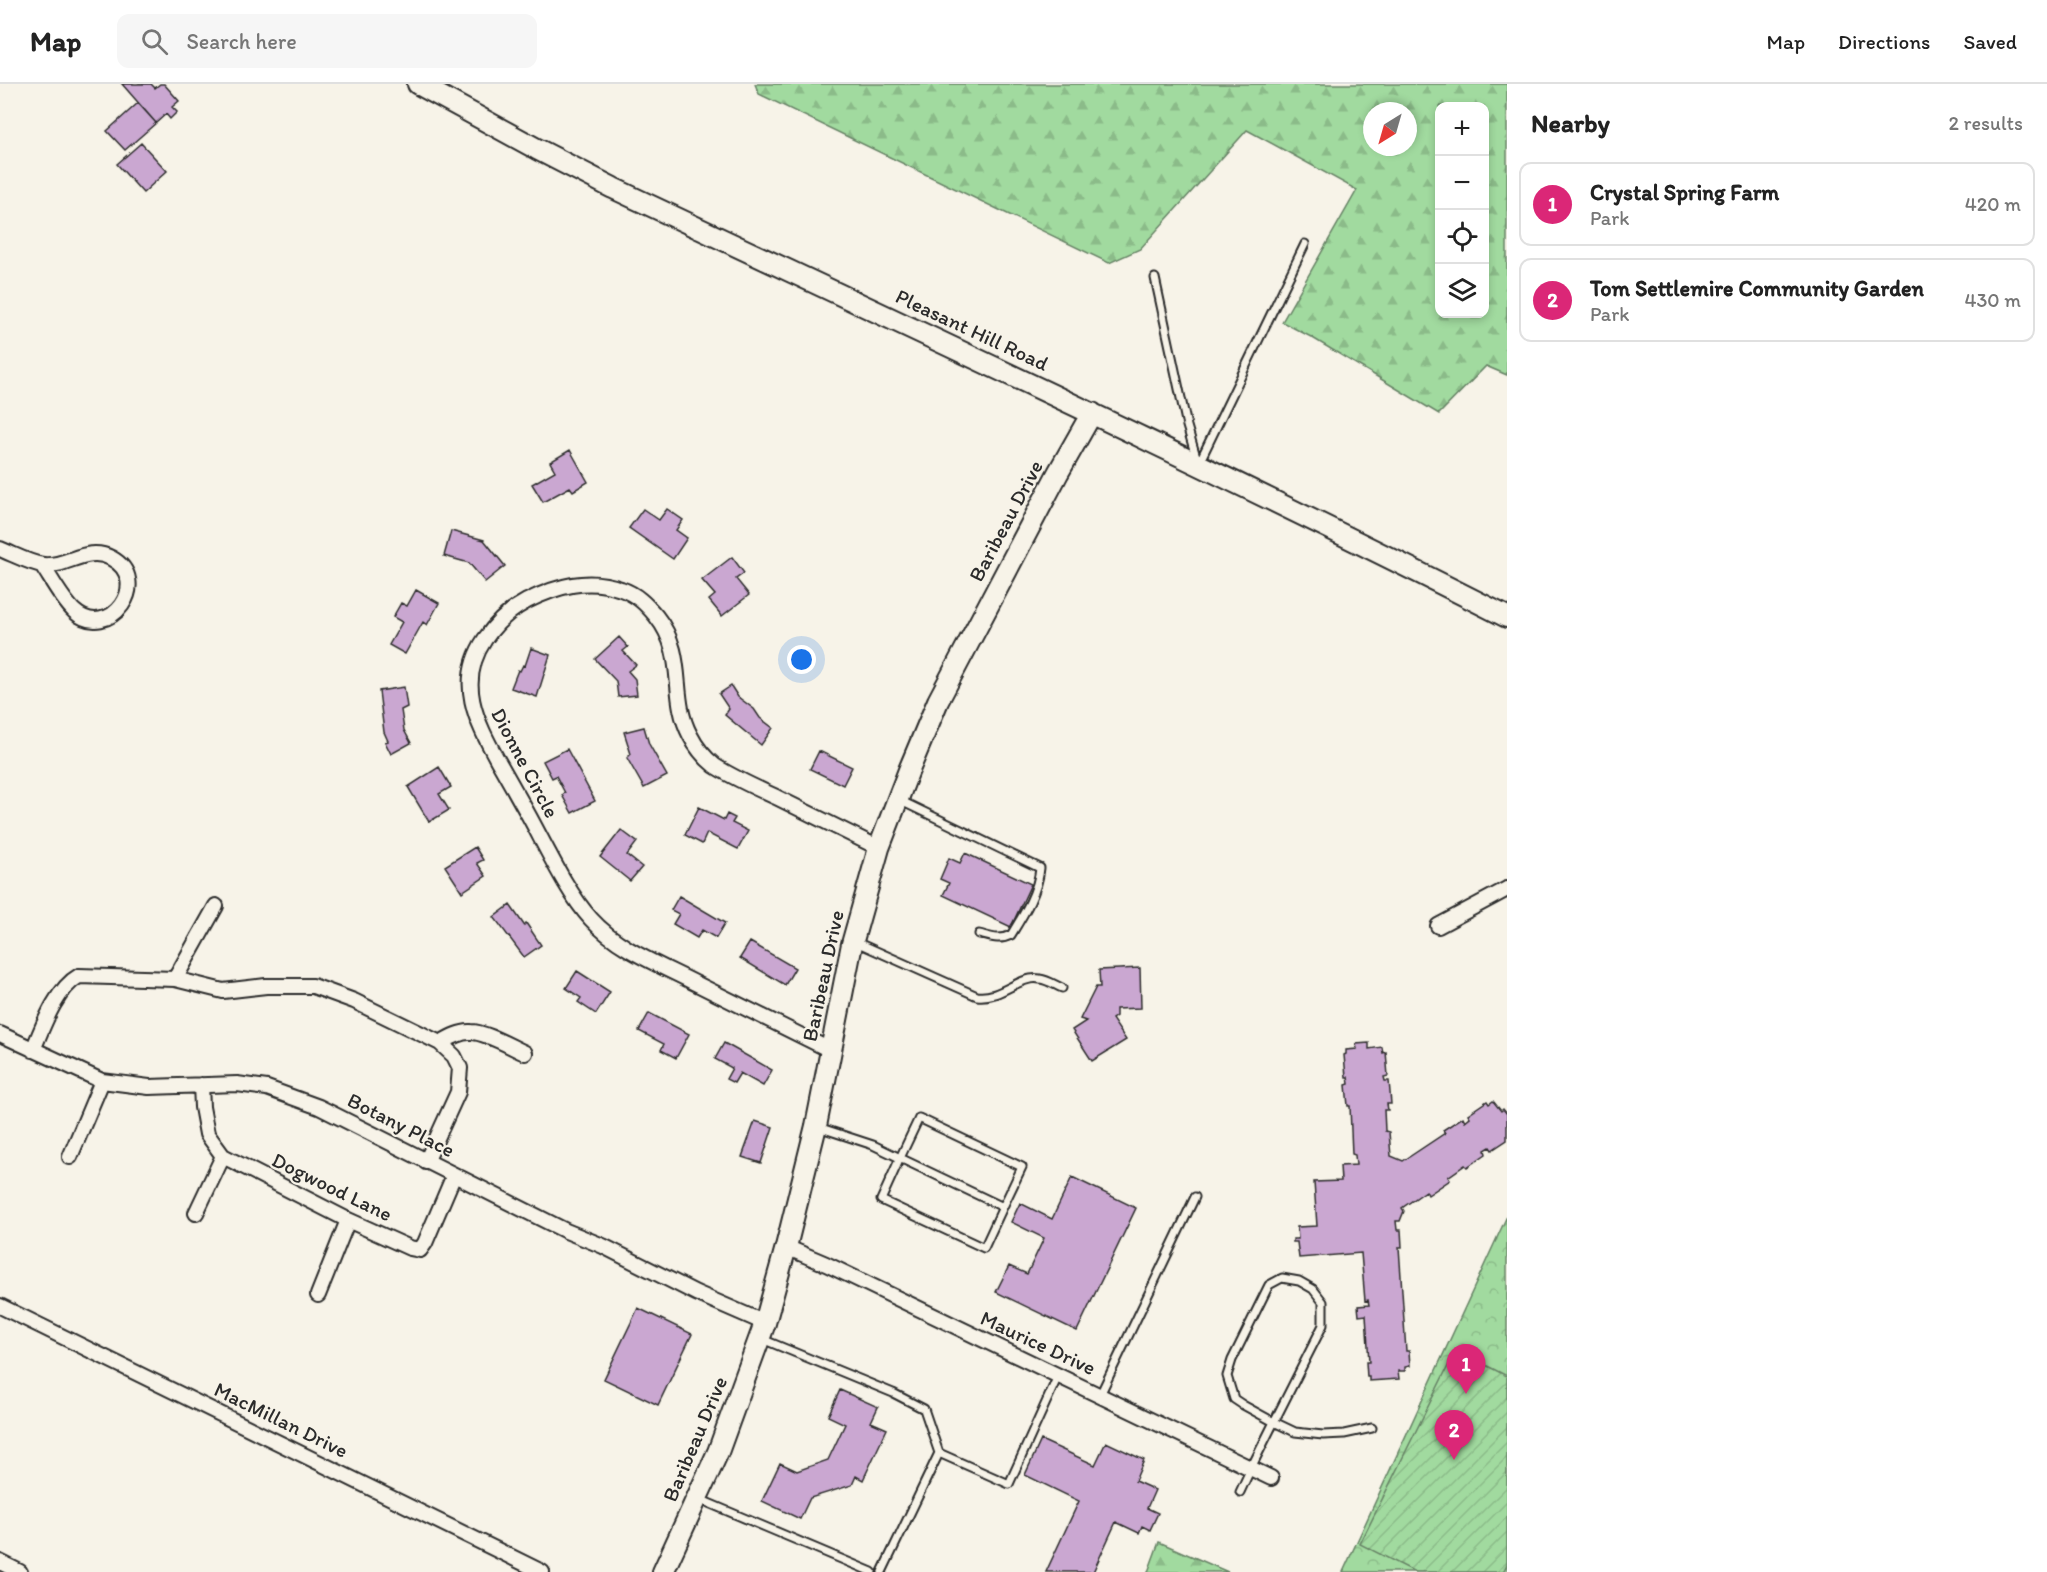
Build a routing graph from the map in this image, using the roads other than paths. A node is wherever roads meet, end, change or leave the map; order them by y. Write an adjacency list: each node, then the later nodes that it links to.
1 (418, 84): 4 (street, Pleasant Hill Road)
2 (1305, 244): 5 (lane)
3 (1155, 278): 5 (lane)
4 (1092, 413): 5 (street, Pleasant Hill Road); 9 (street, Baribeau Drive)
5 (1198, 465): 8 (street, Pleasant Hill Road)
6 (0, 549): 7 (street)
7 (42, 565): 7 (street)
8 (1507, 617)
9 (898, 799): 10 (street, Baribeau Drive); 14 (lane)
10 (879, 848): 15 (street, Baribeau Drive); 21 (street, Dionne Circle)
11 (1507, 889): 13 (street)
12 (216, 906): 16 (street)
13 (1438, 926)
14 (979, 934)
15 (853, 940): 17 (lane); 21 (street, Baribeau Drive)
16 (175, 980): 19 (street); 20 (street)
17 (1062, 988)
18 (0, 1034): 20 (street, Botany Place)
19 (440, 1043): 22 (street); 29 (street)
20 (33, 1050): 23 (street, Botany Place)
21 (832, 1051): 25 (street, Baribeau Drive)
22 (525, 1053)
23 (102, 1081): 24 (street, Botany Place); 27 (street)
24 (201, 1085): 26 (street, Dogwood Lane); 29 (street, Botany Place)
25 (816, 1126): 28 (lane); 35 (street, Baribeau Drive)
26 (224, 1156): 33 (street); 34 (street, Dogwood Lane)
27 (70, 1157)
28 (900, 1158): 32 (lane); 32 (lane); 32 (lane)
29 (426, 1162): 30 (street, Botany Place)
30 (454, 1176): 34 (street, Dogwood Lane); 38 (street, Botany Place)
31 (1195, 1197): 40 (lane)
32 (1003, 1207)
33 (196, 1213)
34 (348, 1220): 36 (street)
35 (786, 1247): 38 (street, Baribeau Drive); 39 (street, Maurice Drive)
36 (318, 1295)
37 (0, 1306): 50 (street, MacMillan Drive)
38 (762, 1330): 43 (lane); 47 (street, Baribeau Drive)
39 (1058, 1376): 40 (street, Maurice Drive); 43 (lane)
40 (1100, 1395): 44 (street, Maurice Drive)
41 (1274, 1422): 41 (lane); 42 (lane); 44 (lane)
42 (1372, 1428)
43 (939, 1453): 53 (lane)
44 (1250, 1469): 45 (street, Maurice Drive); 46 (lane)
45 (1271, 1479)
46 (1240, 1492)
47 (696, 1498): 51 (street, Baribeau Drive); 52 (lane)
48 (0, 1562): 49 (street)
49 (20, 1572)
50 (542, 1572)
51 (663, 1572)
52 (873, 1572)
53 (882, 1572)

